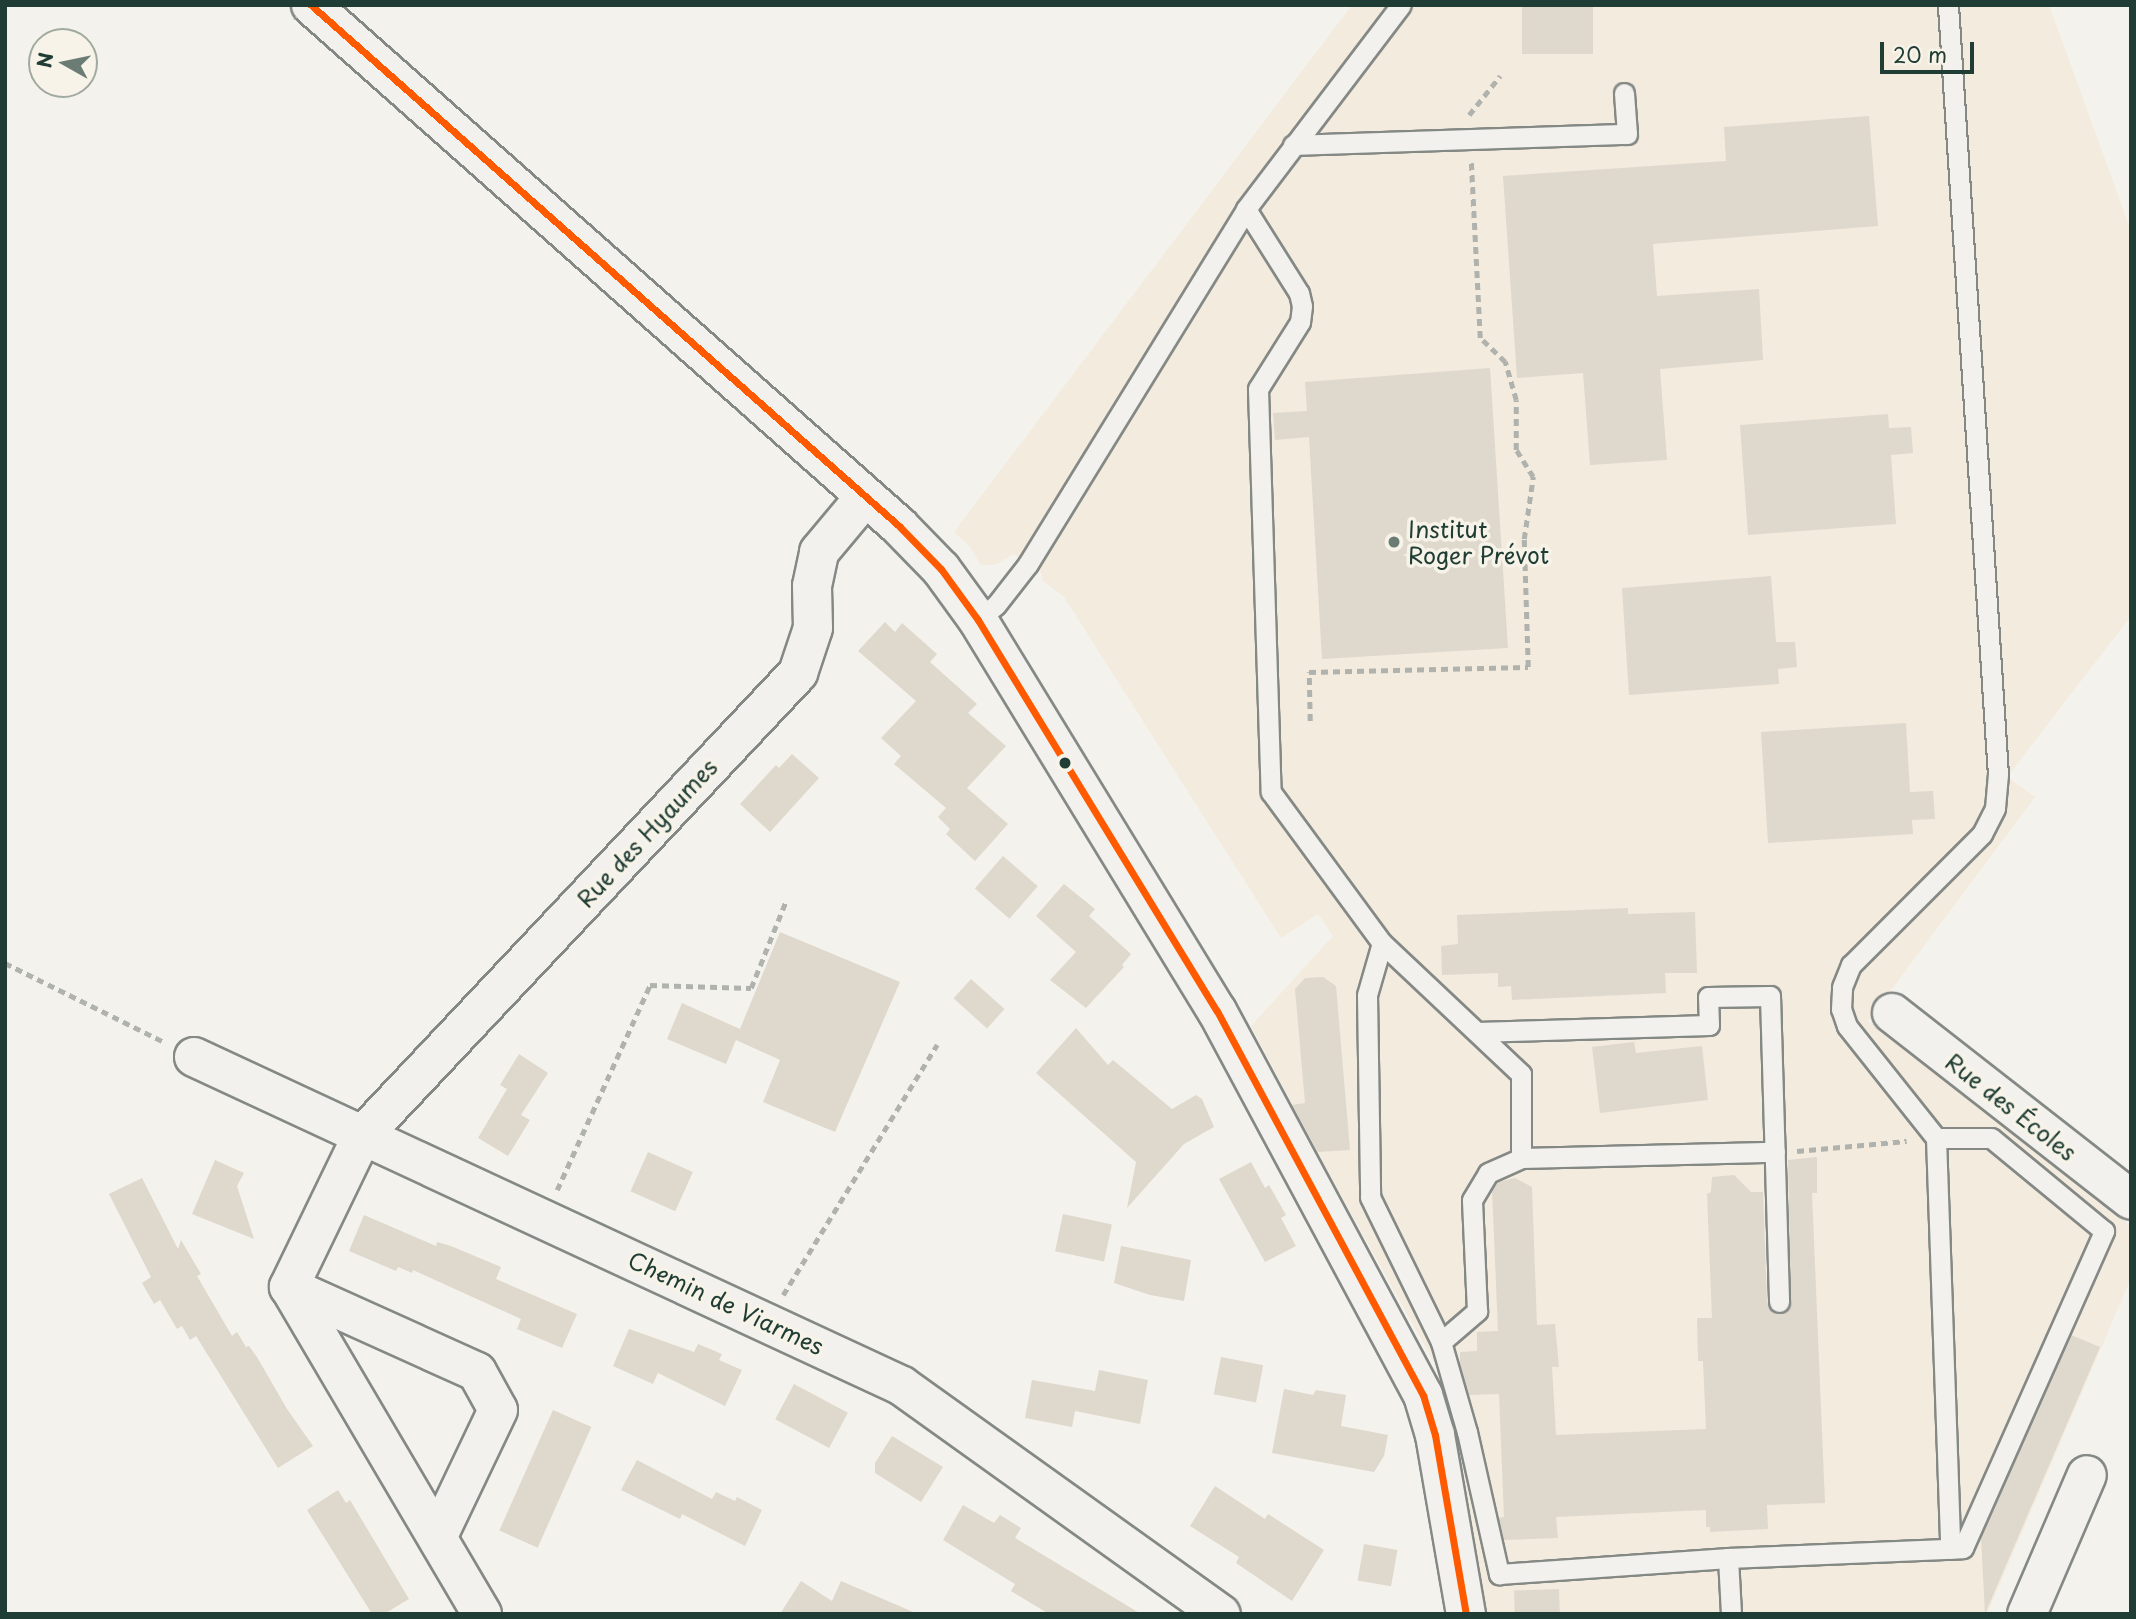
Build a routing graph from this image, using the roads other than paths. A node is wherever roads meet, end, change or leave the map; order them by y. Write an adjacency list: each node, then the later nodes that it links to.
1 (311, 5): 7 (street)
2 (1401, 5): 5 (lane)
3 (1948, 5): 14 (lane)
4 (1624, 93): 5 (lane)
5 (1293, 145): 6 (lane)
6 (1246, 209): 8 (lane); 9 (lane)
7 (865, 497): 8 (street); 13 (street, Rue des Hyaumes)
8 (978, 620): 27 (street)
9 (1382, 943): 11 (lane); 20 (lane)
10 (1892, 1013): 17 (street, Rue des Écoles)
11 (1477, 1032): 15 (lane); 16 (lane)
12 (194, 1056): 13 (street, Chemin de Viarmes)
13 (362, 1136): 18 (street, Rue des Hyaumes); 26 (street, Chemin de Viarmes)
14 (1936, 1138): 23 (lane); 23 (lane)
15 (1774, 1152): 16 (lane); 19 (lane)
16 (1521, 1158): 20 (lane)
17 (2131, 1200)
18 (289, 1287): 22 (street); 22 (street)
19 (1779, 1302)
20 (1441, 1342): 24 (lane)
21 (2087, 1475): 29 (street)
22 (438, 1536): 25 (street)
23 (1950, 1549): 24 (lane)
24 (1728, 1558): 28 (lane)
25 (482, 1614)
26 (1221, 1614)
27 (1466, 1614)
28 (1731, 1614)
29 (2027, 1614)

